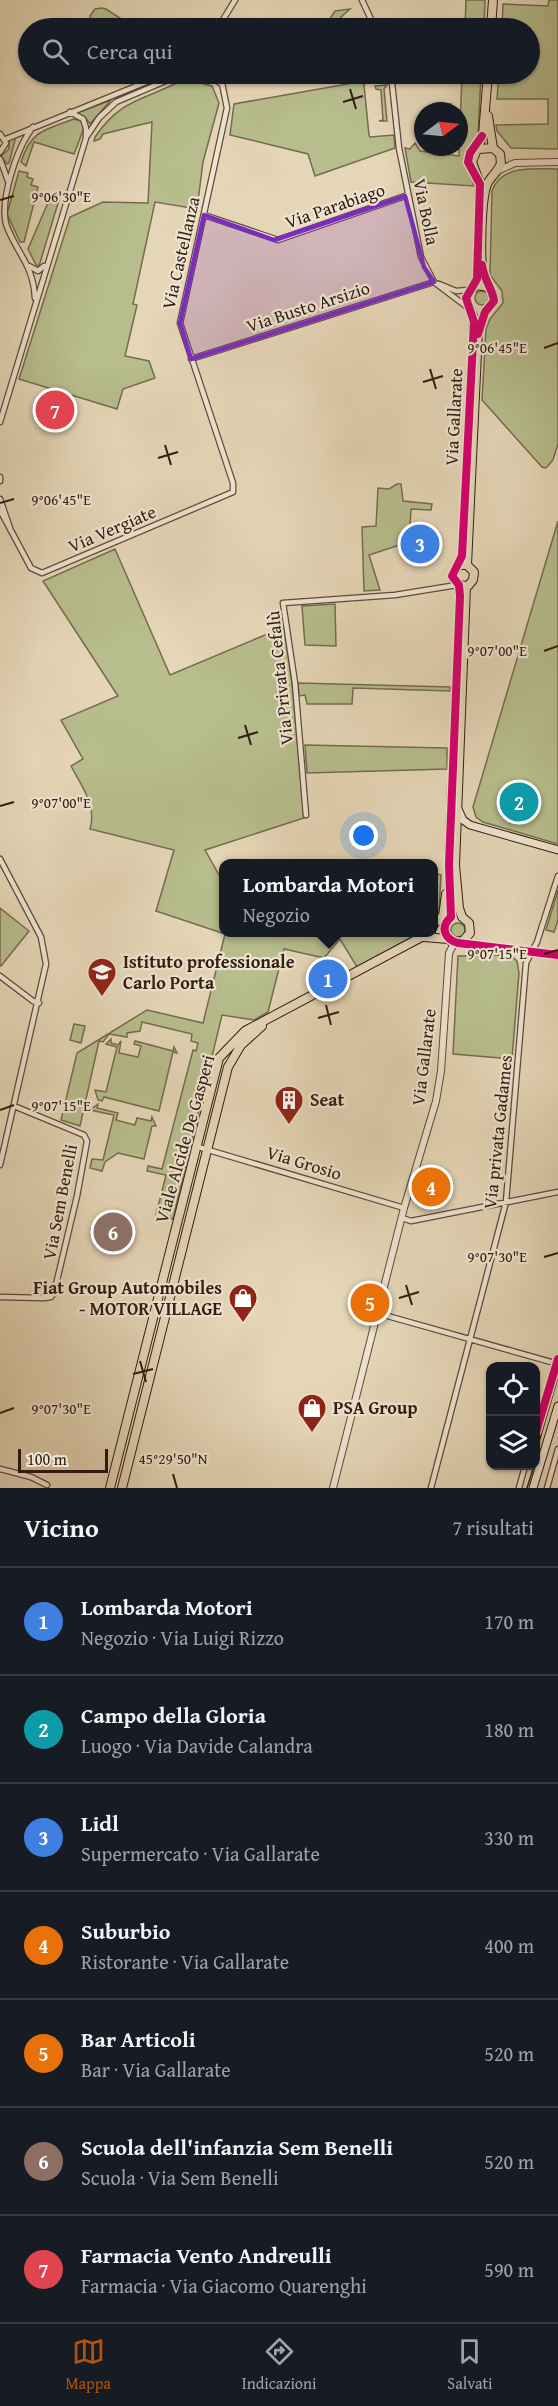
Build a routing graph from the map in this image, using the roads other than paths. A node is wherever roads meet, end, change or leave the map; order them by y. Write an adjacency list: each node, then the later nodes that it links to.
1 (235, 0): 4 (street)
2 (362, 0): 5 (street)
3 (493, 0): 6 (main road)
4 (224, 18)
5 (370, 18)
6 (492, 18)
7 (141, 84): 15 (street)
8 (158, 84): 18 (street)
9 (219, 84): 13 (street)
10 (222, 84): 13 (street, Via Castellanza)
11 (392, 84): 29 (street, Via Bolla)
12 (488, 84): 14 (main road, Via Gallarate)
13 (224, 88): 30 (street, Via Castellanza)
14 (487, 102): 20 (main road, Via Gallarate); 21 (main road, Via Gallarate)
15 (70, 112): 16 (street); 18 (street)
16 (33, 127): 19 (street); 28 (street)
17 (0, 134): 19 (street)
18 (86, 138): 31 (street)
19 (6, 139): 22 (street)
20 (478, 149): 21 (main road); 26 (main road, Via Gallarate)
21 (496, 150): 24 (street); 27 (main road, Via Gallarate)
22 (0, 152)
23 (0, 159): 28 (street)
24 (530, 162): 25 (street); 27 (street)
25 (558, 162)
26 (476, 171): 27 (main road); 34 (main road, Via Gallarate)
27 (495, 173): 35 (main road, Via Gallarate)
28 (9, 183): 32 (street)
29 (408, 195): 30 (street, Via Parabiago); 33 (street, Via Bolla)
30 (204, 215): 39 (street, Via Castellanza)
31 (46, 264): 32 (street); 36 (street)
32 (29, 265): 36 (street)
33 (434, 282): 34 (street); 37 (street, Via Bolla); 39 (street, Via Busto Arsizio)
34 (472, 288): 35 (main road); 37 (main road, Via Gallarate)
35 (489, 288): 38 (main road, Via Gallarate)
36 (35, 300): 40 (street)
37 (470, 308): 38 (main road); 49 (main road, Via Gallarate)
38 (485, 312): 49 (main road, Via Gallarate)
39 (191, 359): 45 (street, Via Castellanza)
40 (4, 403): 41 (street); 42 (street)
41 (0, 410)
42 (0, 422)
43 (0, 477): 44 (street)
44 (0, 481)
45 (233, 490): 48 (street, Via Vergiate)
46 (0, 499): 48 (street, Via Vergiate)
47 (0, 510): 48 (street, Via Vergiate)
48 (14, 539)
49 (463, 565): 50 (main road, Via Gallarate); 50 (main road, Via Gallarate)
50 (461, 586): 51 (main road, Via Gallarate); 52 (street, Via Privata Cefalù); 55 (main road, Via Gallarate)
51 (456, 805): 53 (main road); 57 (main road, Via Gallarate)
52 (306, 815)
53 (558, 850)
54 (0, 860): 70 (street)
55 (449, 865): 58 (main road, Via Gallarate); 59 (main road)
56 (558, 876): 67 (street, Via privata Gadames)
57 (462, 917): 58 (main road); 62 (main road, Via Gallarate)
58 (451, 918): 60 (main road)
59 (438, 920)
60 (445, 925): 61 (main road); 65 (main road, Via Gallarate)
61 (438, 929)
62 (470, 933): 65 (main road); 66 (main road)
63 (420, 937): 71 (main road)
64 (434, 937): 65 (main road)
65 (454, 941): 66 (main road); 78 (street, Via Gallarate)
66 (481, 946): 67 (main road)
67 (532, 950): 68 (main road); 77 (street, Via privata Gadames)
68 (558, 955)
69 (0, 976): 70 (street)
70 (39, 1003): 72 (street)
71 (267, 1020): 73 (main road, Viale Alcide De Gasperi); 74 (main road, Viale Alcide De Gasperi)
72 (14, 1106): 75 (street); 80 (street, Via Sem Benelli)
73 (195, 1146): 74 (street, Via Grosio); 91 (main road, Viale Alcide De Gasperi)
74 (208, 1150): 78 (street, Via Grosio); 92 (main road, Viale Alcide De Gasperi)
75 (0, 1165)
76 (558, 1192): 77 (street)
77 (506, 1202): 79 (street); 82 (street, Via privata Gadames)
78 (404, 1208): 79 (street, Via Gallarate)
79 (402, 1218): 81 (street, Via Gallarate)
80 (0, 1297)
81 (378, 1313): 82 (street); 93 (street, Via Gallarate)
82 (471, 1339): 83 (street); 94 (street, Via privata Gadames)
83 (558, 1362): 85 (street)
84 (558, 1406): 96 (main road)
85 (540, 1419)
86 (558, 1449): 87 (street)
87 (557, 1457): 97 (street)
88 (0, 1469): 90 (street)
89 (524, 1470): 95 (street)
90 (47, 1485)
91 (110, 1488)
92 (122, 1488)
93 (333, 1488)
94 (431, 1488)
95 (519, 1488)
96 (533, 1488)
97 (547, 1488)

